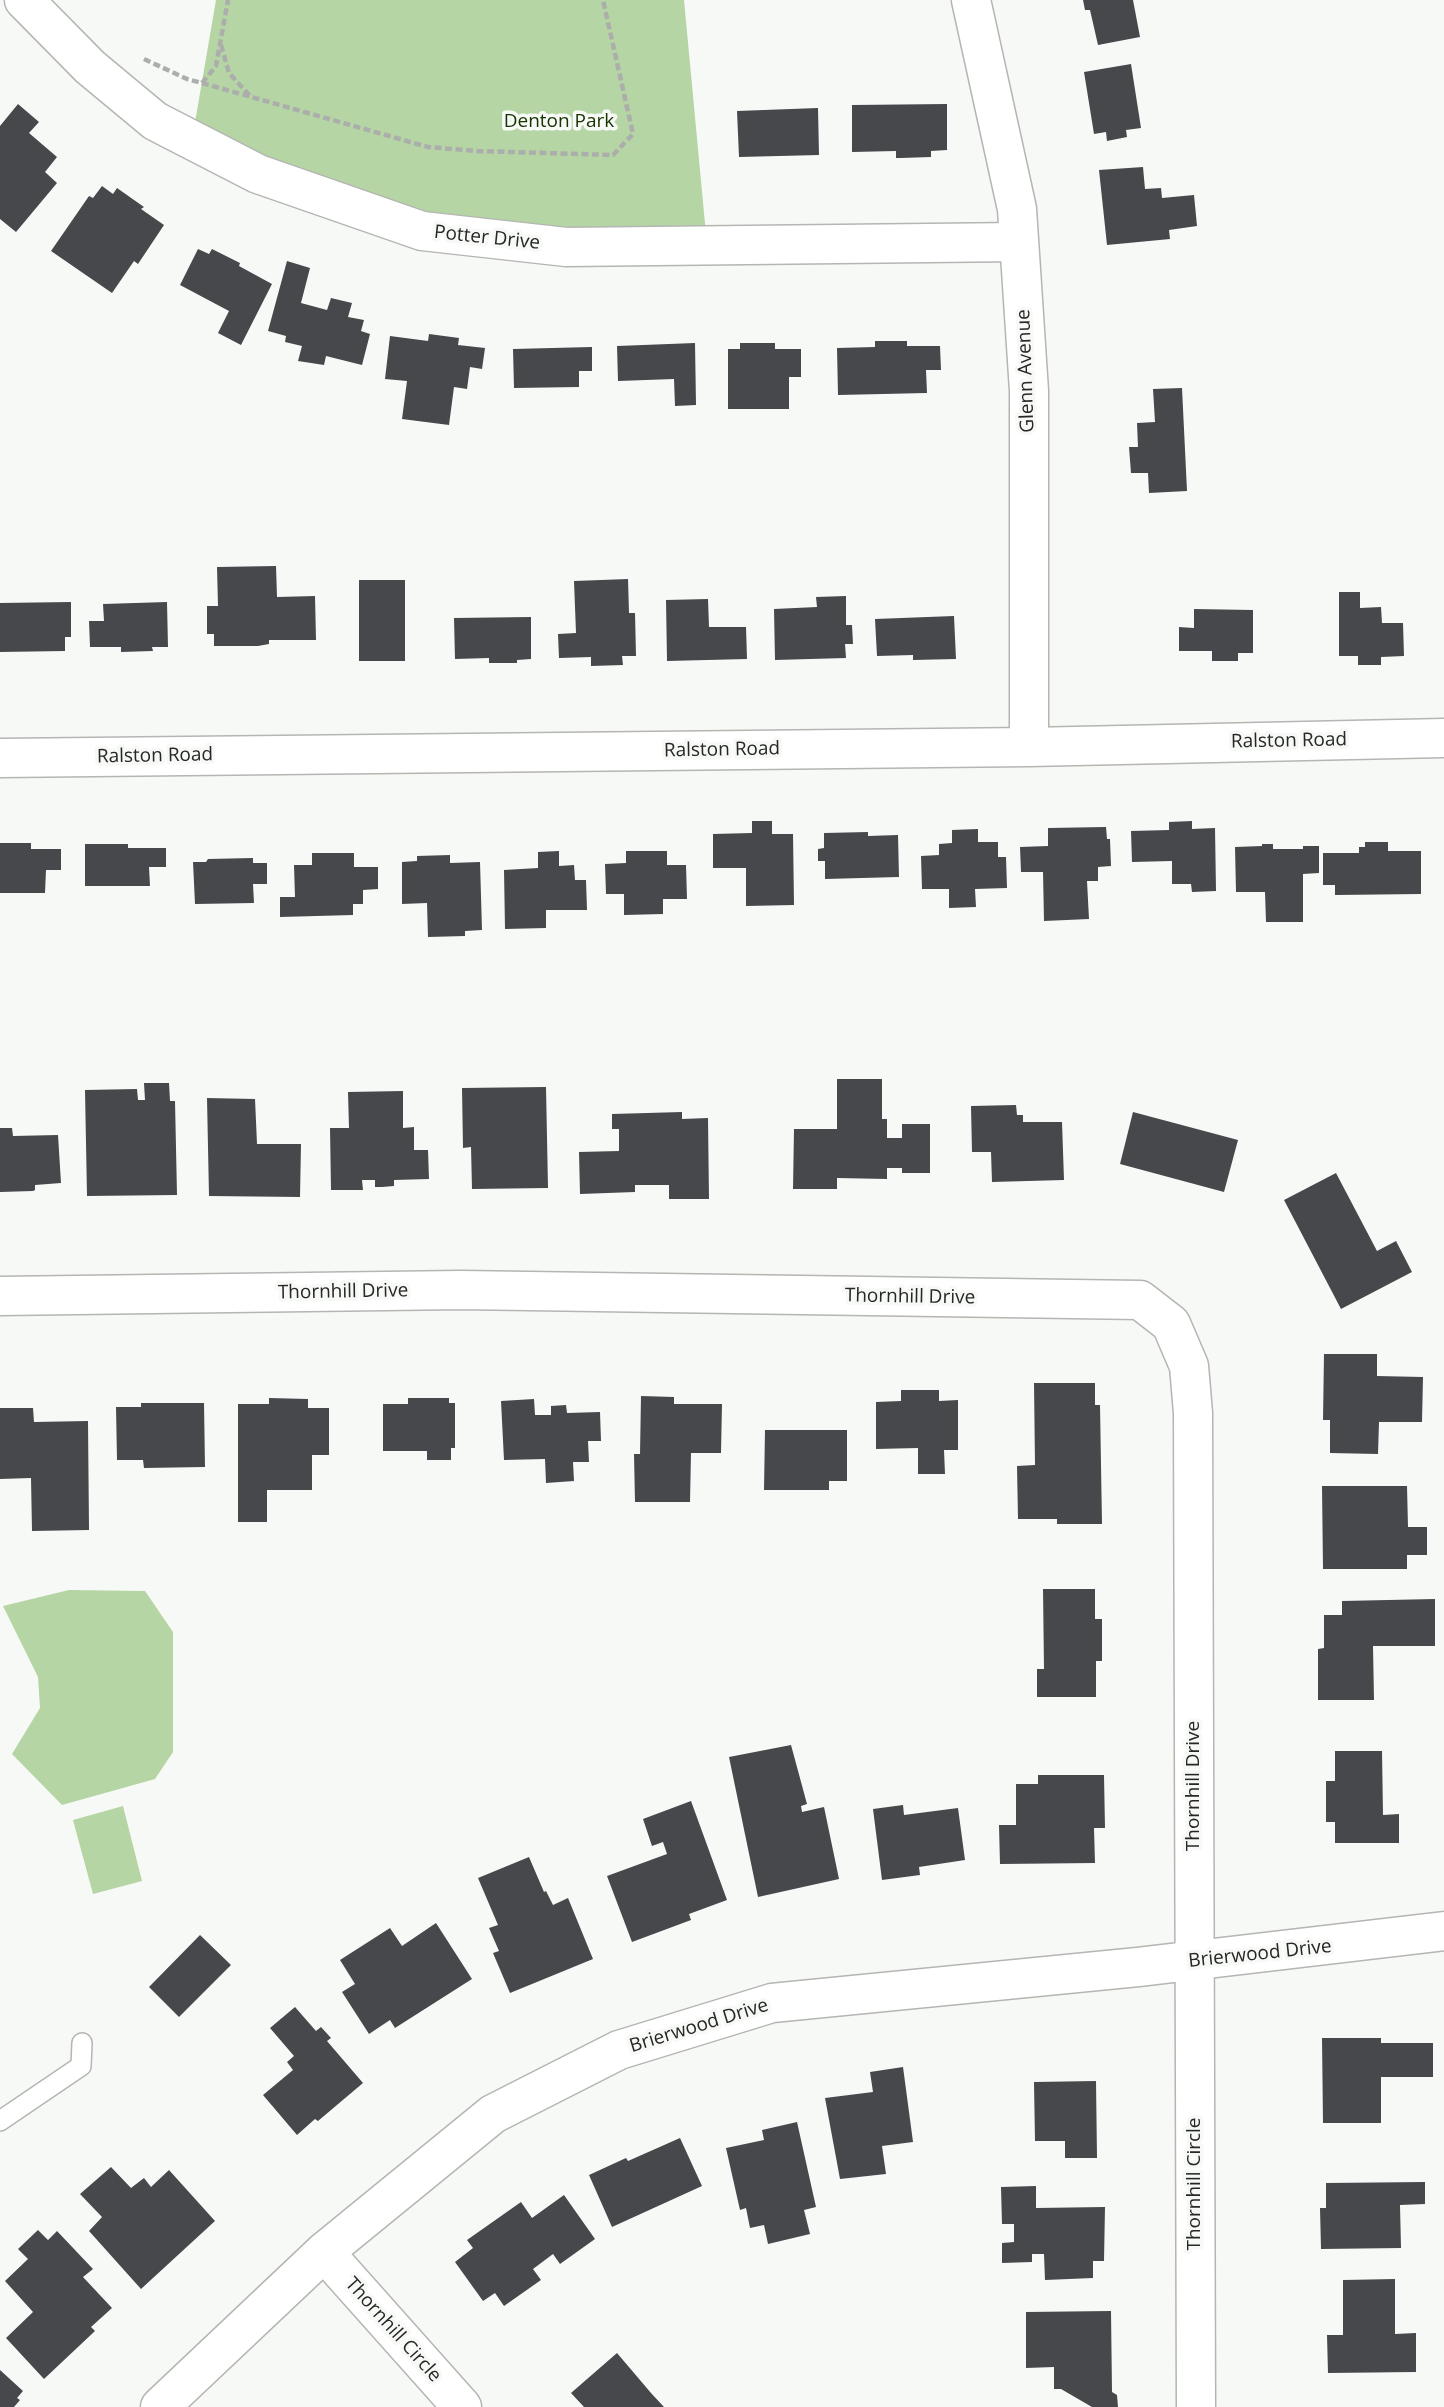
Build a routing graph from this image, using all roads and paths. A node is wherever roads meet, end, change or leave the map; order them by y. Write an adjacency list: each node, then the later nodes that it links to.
1 (24, 0): 9 (street, Potter Drive)
2 (228, 0): 5 (path)
3 (603, 0): 8 (path)
4 (971, 0): 9 (street, Glenn Avenue)
5 (220, 41): 7 (path); 8 (path)
6 (144, 59): 7 (path)
7 (202, 83): 8 (path)
8 (251, 97)
9 (1019, 242): 11 (street, Glenn Avenue)
10 (1444, 738): 11 (street, Ralston Road)
11 (1029, 747): 12 (street, Ralston Road)
12 (0, 758)
13 (0, 1296): 15 (street, Thornhill Drive)
14 (1444, 1931): 15 (street, Brierwood Drive)
15 (1195, 1961): 18 (street, Brierwood Drive); 21 (street, Thornhill Circle)
16 (82, 2043): 17 (lane)
17 (0, 2121)
18 (324, 2252): 19 (street, Brierwood Drive); 20 (street, Thornhill Circle)
19 (160, 2407)
20 (463, 2407)
21 (1196, 2407)

